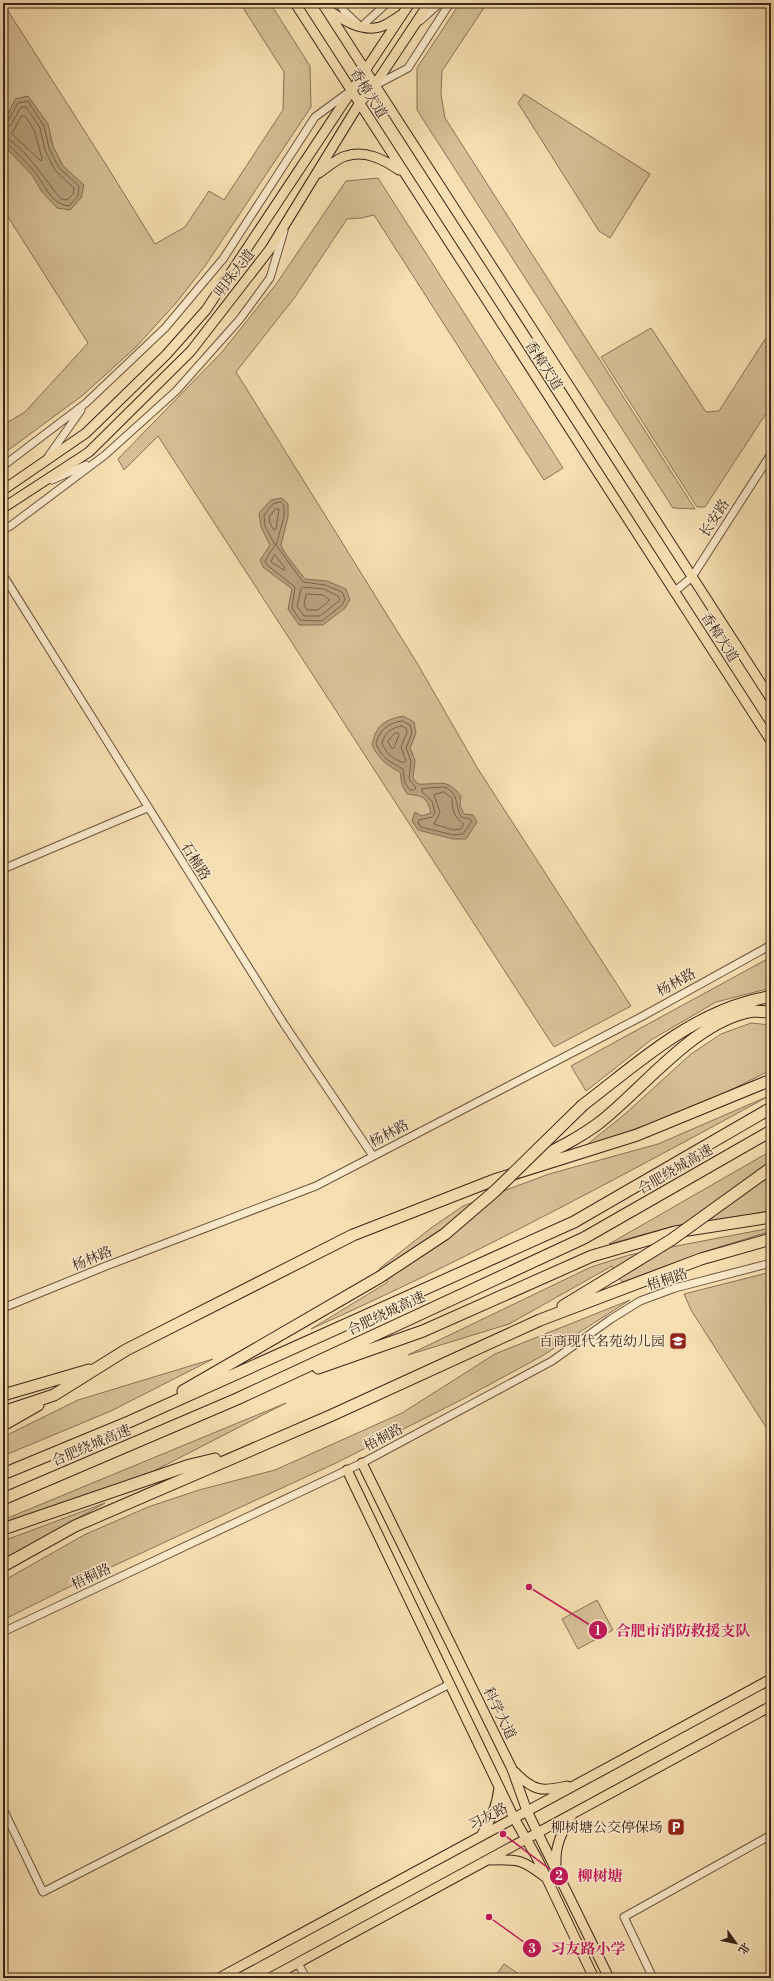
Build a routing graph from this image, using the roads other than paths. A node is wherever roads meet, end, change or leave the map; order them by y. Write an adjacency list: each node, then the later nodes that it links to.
1 (295, 3): 14 (main road, 香樟大道)
2 (339, 3): 10 (street)
3 (387, 3): 10 (street)
4 (410, 3): 9 (main road, 明珠大道)
5 (429, 3): 11 (main road, 明珠大道)
6 (440, 3): 11 (street)
7 (450, 3): 13 (street)
8 (323, 5): 10 (main road); 12 (main road, 香樟大道)
9 (403, 14): 10 (main road); 12 (main road, 明珠大道)
10 (361, 28)
11 (412, 28): 13 (main road, 明珠大道)
12 (364, 71): 13 (main road, 香樟大道); 14 (main road, 明珠大道)
13 (374, 86): 15 (main road, 明珠大道); 29 (main road, 香樟大道)
14 (351, 90): 15 (main road, 香樟大道); 19 (street); 21 (main road, 明珠大道)
15 (359, 104): 16 (main road, 明珠大道); 17 (main road, 香樟大道)
16 (316, 174): 17 (main road); 18 (main road, 明珠大道)
17 (404, 174): 30 (main road, 香樟大道)
18 (286, 222): 22 (street); 24 (main road, 明珠大道)
19 (86, 403): 21 (street); 23 (street)
20 (771, 454): 29 (street, 长安路)
21 (46, 460): 25 (main road, 明珠大道)
22 (96, 461): 24 (street); 27 (street)
23 (3, 466)
24 (37, 486): 26 (main road, 明珠大道)
25 (3, 490)
26 (3, 508)
27 (3, 528)
28 (3, 576): 33 (street, 石楠路)
29 (692, 577): 30 (street, 长安路); 31 (main road, 香樟大道)
30 (674, 592): 32 (main road, 香樟大道)
31 (771, 699)
32 (771, 741)
33 (147, 808): 34 (street); 41 (street, 石楠路)
34 (3, 869)
35 (771, 945): 41 (street, 杨林路)
36 (771, 997): 54 (highway, bridge)
37 (771, 1012): 43 (highway)
38 (771, 1080): 43 (highway)
39 (771, 1108): 54 (highway, 合肥绕城高速)
40 (771, 1131): 50 (highway, 合肥绕城高速)
41 (373, 1156): 47 (street, 杨林路)
42 (771, 1168): 48 (highway, bridge)
43 (494, 1180): 49 (highway)
44 (771, 1217): 50 (highway)
45 (771, 1239): 48 (highway)
46 (771, 1264): 57 (street, 梧桐路)
47 (3, 1308)
48 (540, 1320): 56 (highway)
49 (102, 1365): 51 (highway); 52 (highway)
50 (257, 1389): 60 (highway, 合肥绕城高速)
51 (3, 1395)
52 (54, 1395): 53 (highway); 55 (highway)
53 (3, 1412)
54 (131, 1421): 59 (highway, 合肥绕城高速)
55 (3, 1425)
56 (245, 1452): 61 (highway); 62 (highway)
57 (362, 1463): 58 (street, 梧桐路); 67 (main road, 科学大道)
58 (347, 1470): 63 (street, 梧桐路); 65 (main road)
59 (3, 1474)
60 (3, 1499)
61 (3, 1529)
62 (3, 1566)
63 (3, 1632)
64 (771, 1679): 68 (main road, 习友路)
65 (450, 1684): 69 (main road); 70 (street)
66 (771, 1706): 72 (main road)
67 (512, 1769): 68 (main road); 71 (main road, 科学大道)
68 (580, 1782): 71 (main road, 习友路)
69 (499, 1785): 73 (main road); 76 (main road)
70 (3, 1811)
71 (527, 1811): 73 (main road, 习友路); 74 (main road, 科学大道)
72 (573, 1815): 74 (main road); 79 (main road)
73 (514, 1818): 76 (main road, 习友路); 77 (main road)
74 (539, 1833): 77 (main road); 79 (main road, 科学大道)
75 (771, 1835): 87 (street)
76 (481, 1836): 82 (main road, 习友路)
77 (526, 1840): 78 (main road); 80 (main road)
78 (490, 1860): 80 (main road); 81 (main road)
79 (557, 1870): 86 (main road, 科学大道)
80 (546, 1878): 85 (main road)
81 (298, 1963): 83 (main road); 84 (street)
82 (219, 1978)
83 (270, 1978)
84 (306, 1978)
85 (594, 1978)
86 (609, 1978)
87 (654, 1978)

